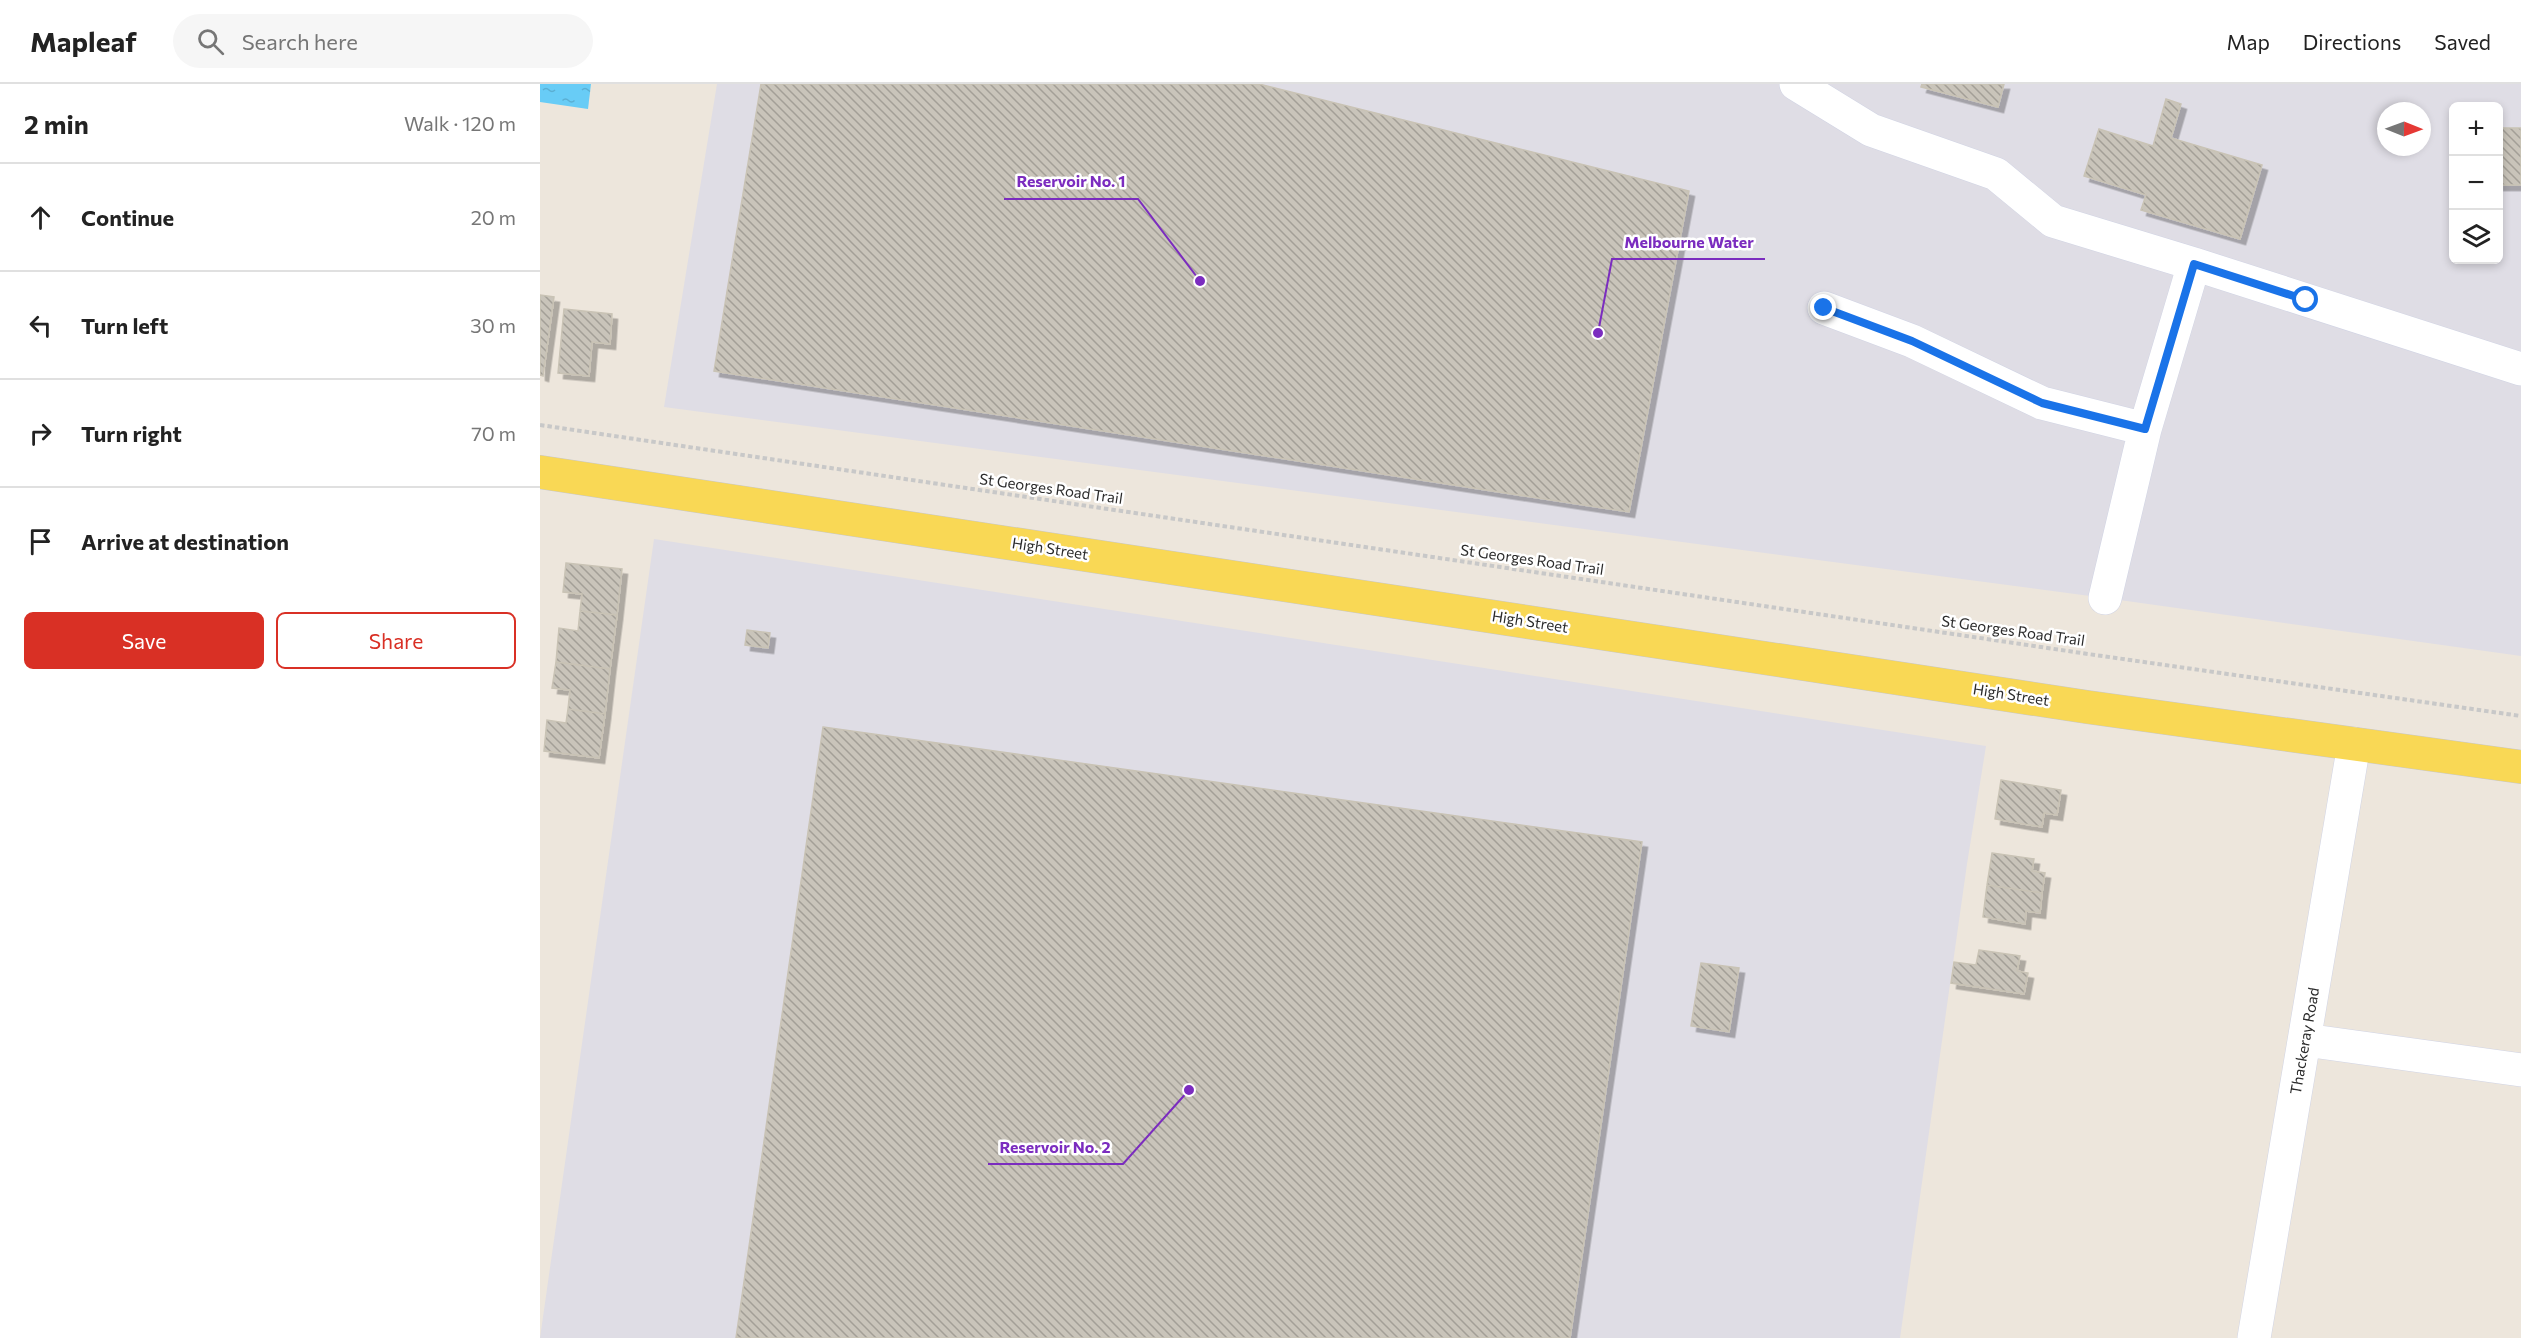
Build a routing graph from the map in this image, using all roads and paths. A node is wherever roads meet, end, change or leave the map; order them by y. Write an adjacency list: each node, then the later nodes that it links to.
1 (1796, 84): 2 (street)
2 (2194, 264): 4 (street); 6 (street)
3 (1824, 308): 6 (street)
4 (2521, 369)
5 (540, 425): 9 (path, St Georges Road Trail)
6 (2145, 429): 8 (street)
7 (540, 472): 10 (main road, High Street)
8 (2105, 598)
9 (2521, 716)
10 (2354, 744): 11 (main road, High Street); 12 (street, Thackeray Road)
11 (2521, 767)
12 (2305, 1040): 13 (street); 14 (street, Thackeray Road)
13 (2521, 1070)
14 (2254, 1338)

